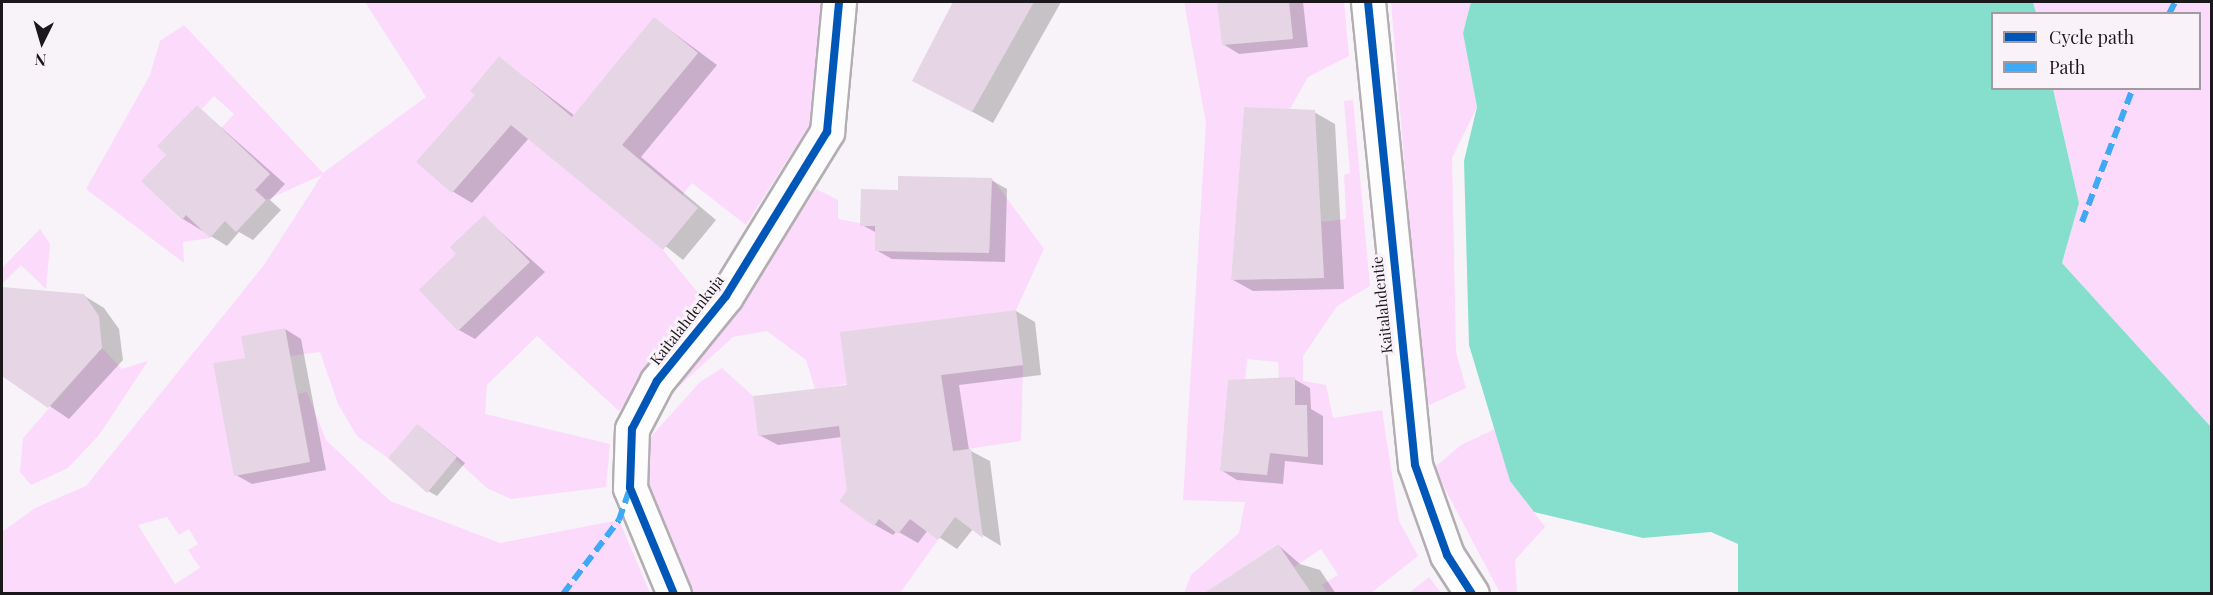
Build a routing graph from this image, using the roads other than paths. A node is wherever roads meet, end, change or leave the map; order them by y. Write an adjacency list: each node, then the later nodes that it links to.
1 (839, 2): 3 (street, Kaitalahdenkuja)
2 (1368, 2): 4 (street, Kaitalahdentie)
3 (674, 594)
4 (1472, 594)

